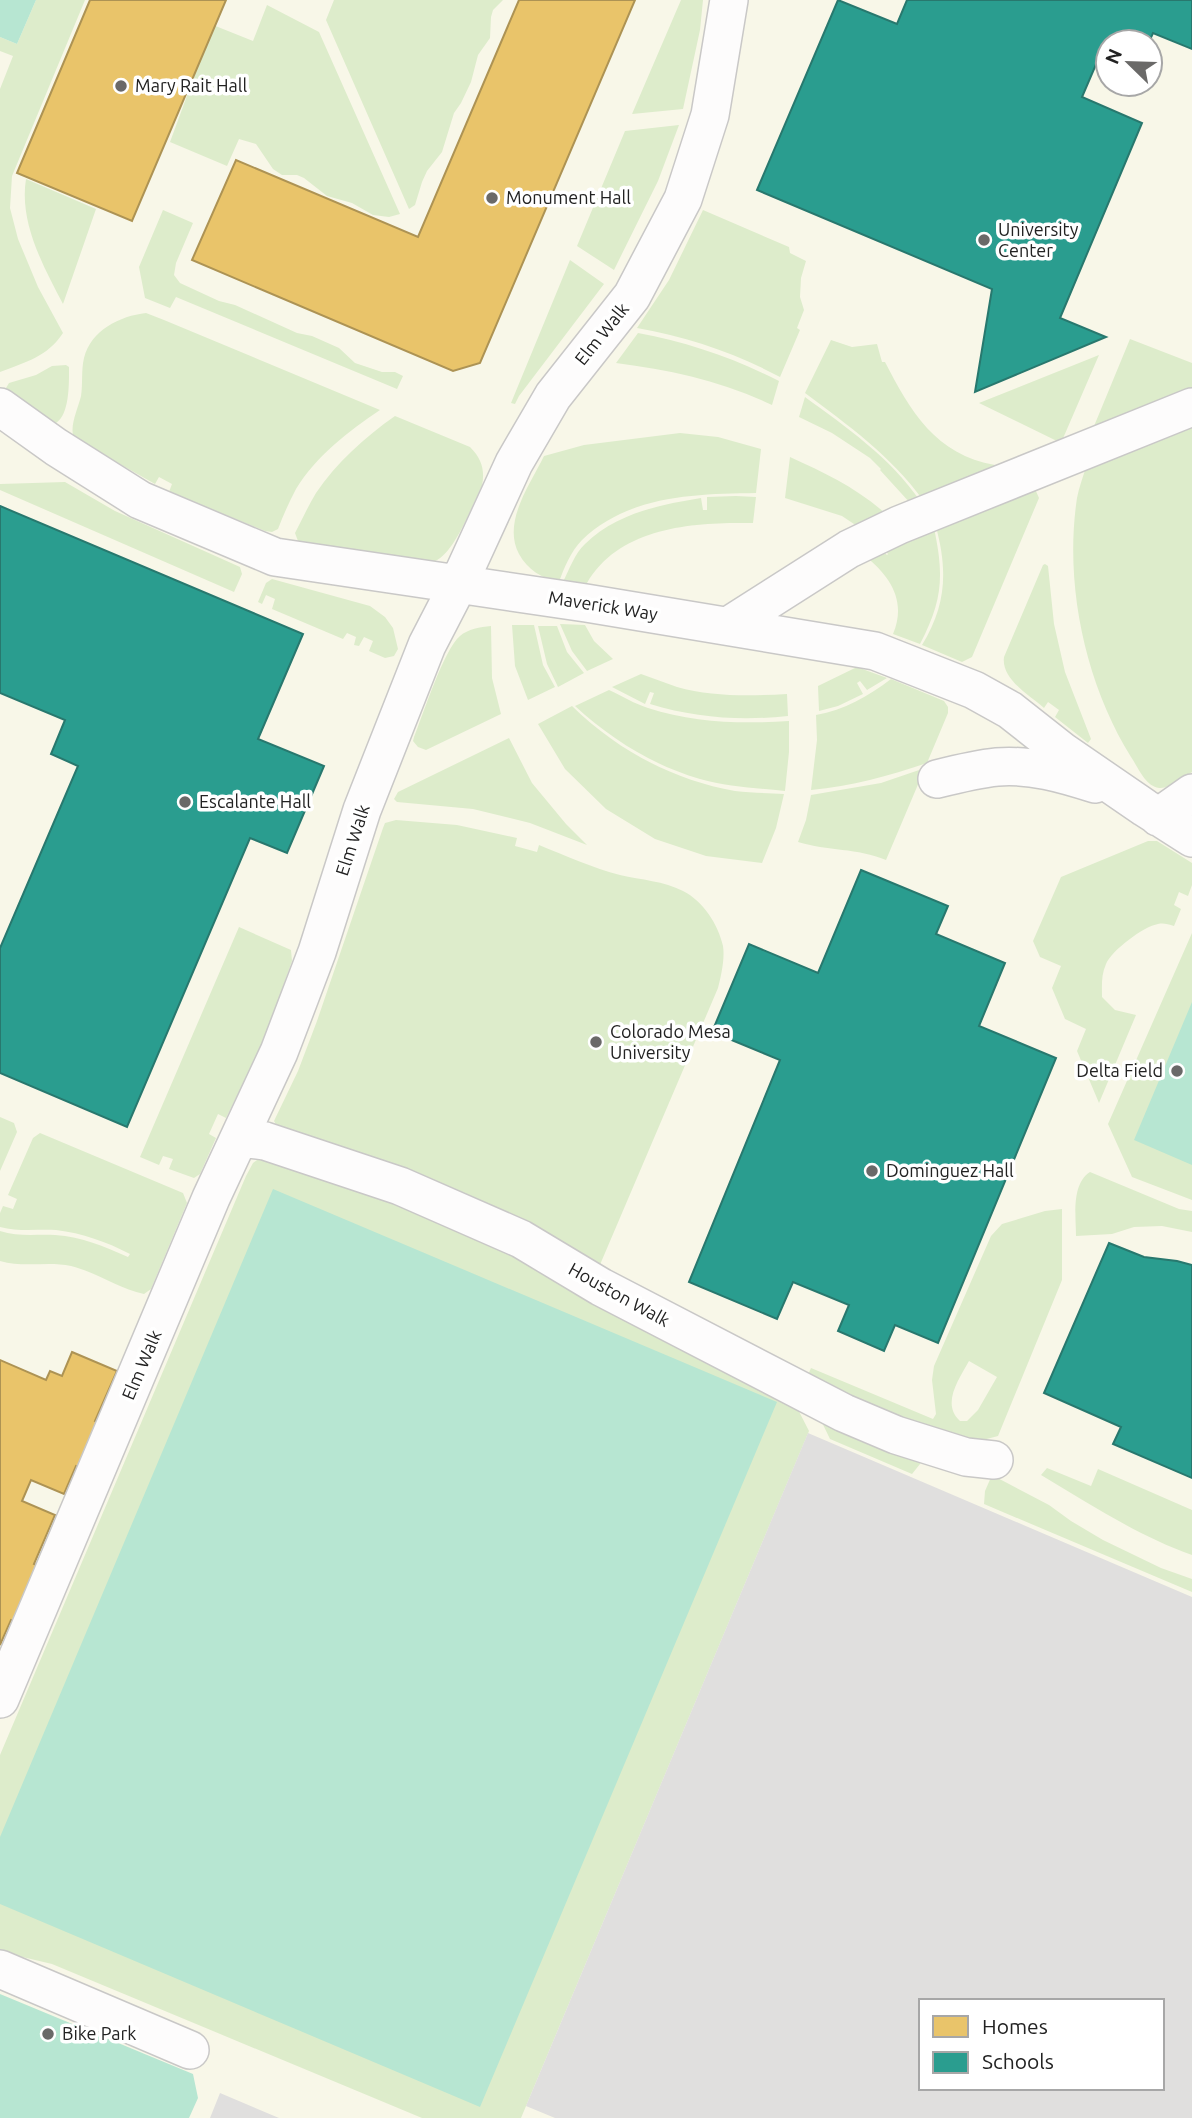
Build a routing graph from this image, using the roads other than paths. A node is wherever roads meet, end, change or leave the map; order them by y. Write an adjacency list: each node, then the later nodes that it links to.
1 (729, 0): 4 (street, Elm Walk)
2 (0, 407): 4 (street, Maverick Way)
3 (1192, 407): 5 (street)
4 (458, 585): 5 (street, Maverick Way); 11 (street, Elm Walk)
5 (728, 626): 7 (street, Maverick Way)
6 (937, 779): 7 (street)
7 (1120, 791): 9 (street, Maverick Way)
8 (1192, 793): 9 (street)
9 (1158, 817): 10 (street, Maverick Way)
10 (1192, 838)
11 (239, 1138): 12 (street, Houston Walk); 13 (street, Elm Walk)
12 (994, 1461)
13 (0, 1699)
14 (0, 1969): 15 (street)
15 (190, 2050)

